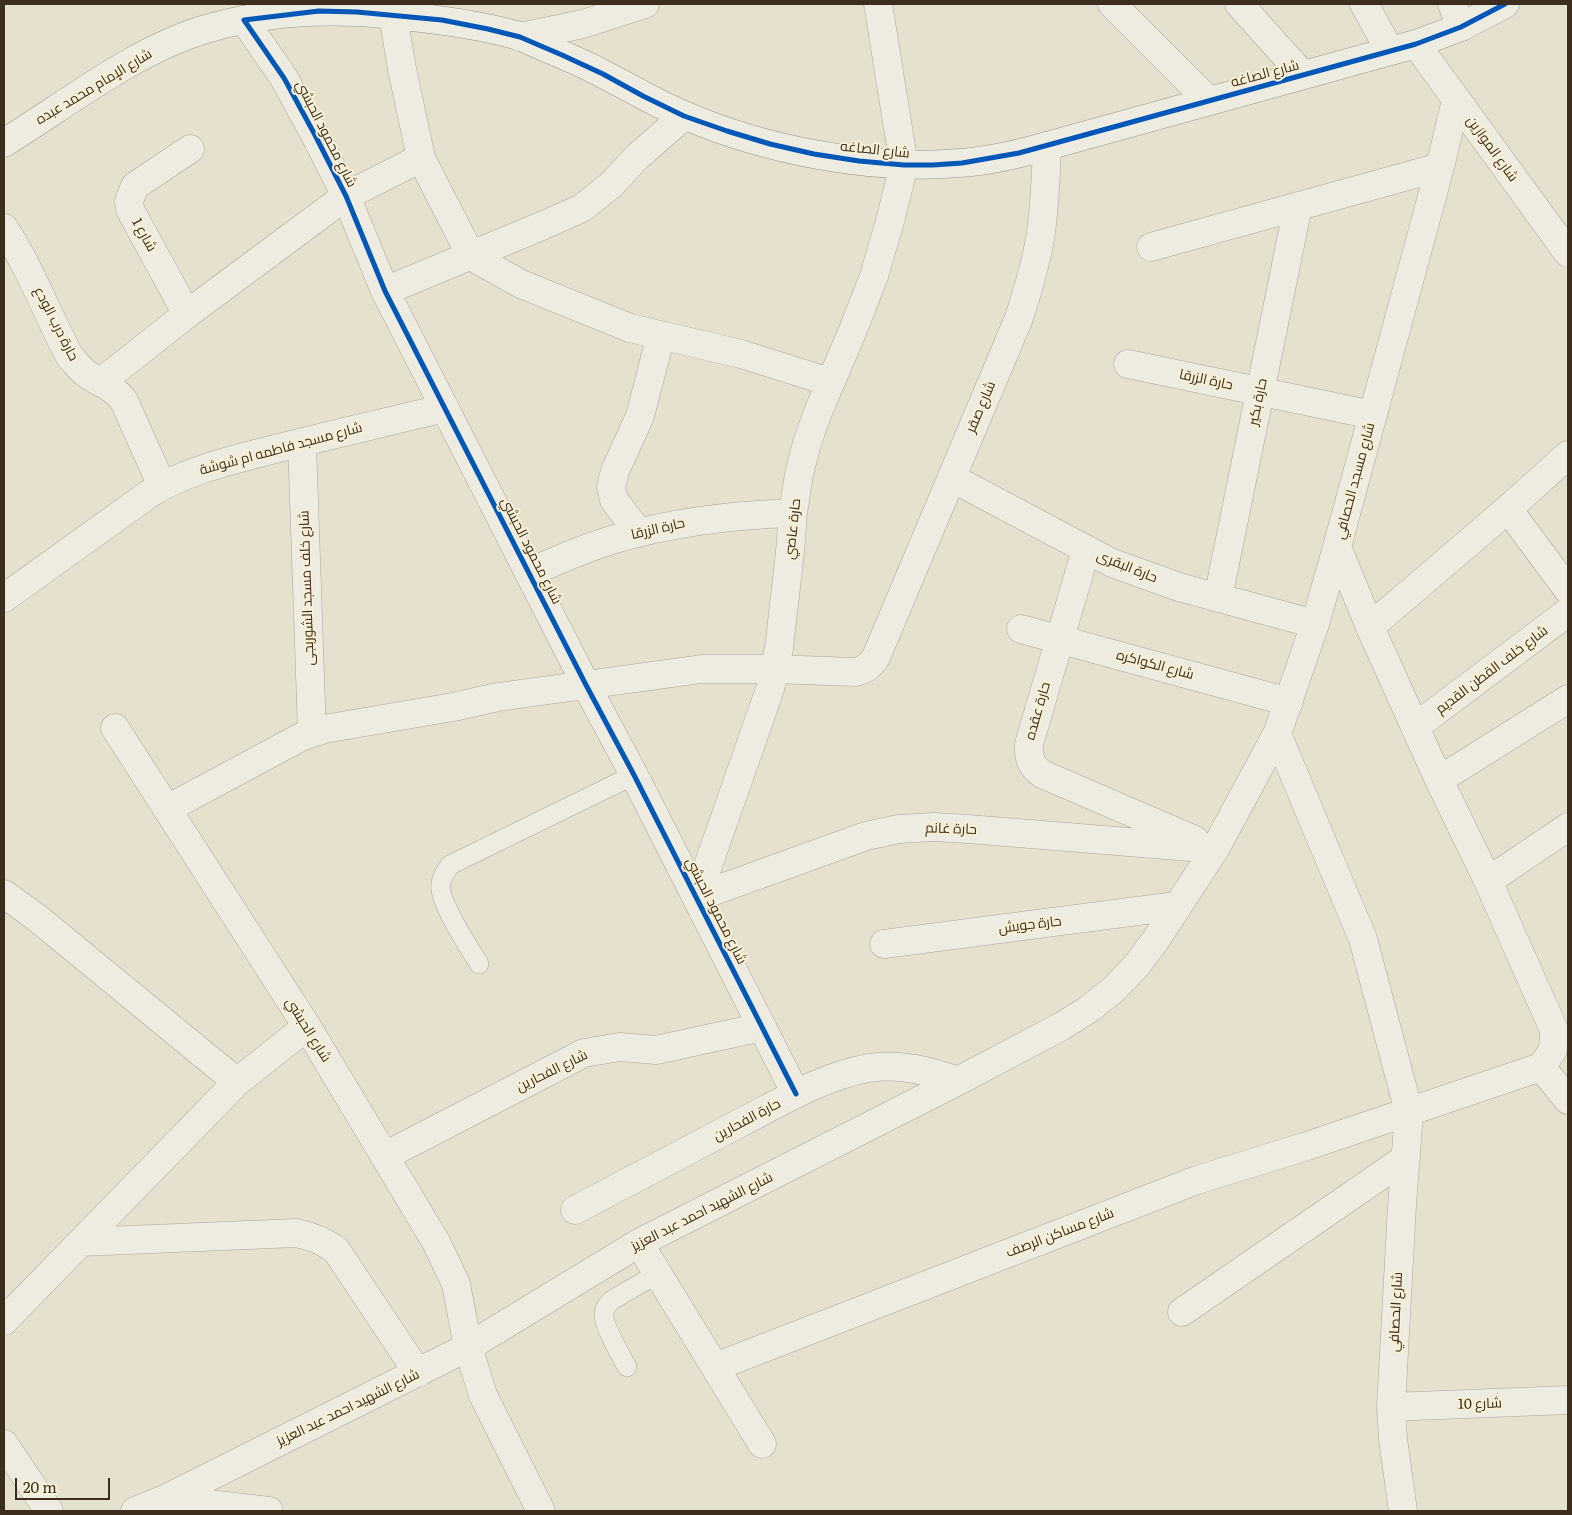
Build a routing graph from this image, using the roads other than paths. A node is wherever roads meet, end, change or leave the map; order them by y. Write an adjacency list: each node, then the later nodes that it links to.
1 (645, 4): 9 (street)
2 (878, 4): 22 (street)
3 (1112, 4): 16 (street)
4 (1239, 4): 14 (street)
5 (1364, 4): 13 (street)
6 (1505, 4): 10 (street, شارع الصاغه)
7 (390, 10): 8 (street, شارع الصاغه); 11 (street, شارع الصاغه); 21 (street)
8 (240, 12): 18 (street, شارع الإمام محمد عبده); 24 (street, شارع محمود الحبشي)
9 (576, 14): 11 (street)
10 (1456, 16): 12 (street, شارع الصاغه)
11 (520, 37): 17 (street, شارع الصاغه)
12 (1416, 44): 13 (street, شارع الصاغه); 15 (street, شارع الموازين)
13 (1390, 51): 14 (street, شارع الصاغه)
14 (1303, 76): 16 (street, شارع الصاغه)
15 (1456, 100): 23 (street, شارع مسجد الحصافي); 28 (street, شارع الموازين)
16 (1209, 101): 19 (street, شارع الصاغه)
17 (684, 116): 22 (street, شارع الصاغه); 29 (street)
18 (4, 143)
19 (1047, 146): 22 (street, شارع الصاغه); 41 (street, شارع صقر)
20 (190, 149): 31 (street, شارع 1)
21 (421, 158): 24 (street); 29 (street)
22 (904, 165): 35 (street, حارة عاصي)
23 (1440, 166): 25 (street); 38 (street, شارع مسجد الحصافي)
24 (346, 196): 30 (street, شارع محمود الحبشي); 31 (street)
25 (1298, 206): 27 (street); 36 (street, حارة بكير)
26 (4, 228): 34 (street, حارة درب الودع)
27 (1151, 247)
28 (1568, 252)
29 (471, 256): 30 (street); 32 (street)
30 (385, 291): 37 (street, شارع محمود الحبشي)
31 (188, 314): 34 (street)
32 (661, 335): 35 (street); 45 (street)
33 (1128, 364): 36 (street, حارة الزرقا)
34 (101, 382): 42 (street, حارة درب الودع)
35 (830, 382): 44 (street, حارة عاصي)
36 (1260, 392): 38 (street, حارة الزرقا); 51 (street, حارة بكير)
37 (445, 408): 39 (street, شارع مسجد فاطمه ام شوشة); 48 (street, شارع محمود الحبشي)
38 (1373, 414): 46 (street, شارع مسجد الحصافي)
39 (302, 442): 42 (street, شارع مسجد فاطمه ام شوشة); 63 (street, شارع خلف مسجد الشوربجى)
40 (1568, 454): 43 (street)
41 (952, 478): 47 (street, حارة البقرى); 57 (street, شارع صقر)
42 (162, 486): 50 (street, شارع مسجد فاطمه ام شوشة)
43 (1508, 509): 49 (street); 54 (street)
44 (793, 513): 45 (street, حارة الزرقا); 57 (street, حارة عاصي)
45 (639, 533): 48 (street, حارة الزرقا)
46 (1337, 547): 53 (street, شارع مسجد الحصافي); 54 (street)
47 (1086, 550): 51 (street, حارة البقرى); 56 (street, حارة عقده)
48 (529, 572): 58 (street, شارع محمود الحبشي)
49 (1568, 590)
50 (4, 598)
51 (1218, 598): 53 (street, حارة البقرى)
52 (1568, 612): 61 (street, شارع خلف القطن القديم)
53 (1315, 624): 60 (street, شارع مسجد الحصافي)
54 (1370, 627): 61 (street)
55 (1021, 629): 56 (street, شارع الكواكره)
56 (1059, 639): 60 (street, شارع الكواكره); 69 (street, حارة عقده)
57 (774, 669): 58 (street); 72 (street, حارة عاصي)
58 (586, 685): 63 (street); 65 (street, شارع محمود الحبشي)
59 (1568, 699): 66 (street)
60 (1289, 702): 64 (street, شارع مسجد الحصافي)
61 (1415, 727): 66 (street)
62 (115, 728): 67 (street, شارع الحبشي)
63 (312, 733): 67 (street)
64 (1277, 734): 69 (street, شارع مسجد الحصافي); 83 (street, شارع الحصافي)
65 (634, 775): 72 (street, شارع محمود الحبشي); 75 (lane)
66 (1439, 780): 70 (street)
67 (167, 809): 76 (street, شارع الحبشي)
68 (1568, 827): 70 (street)
69 (1215, 849): 72 (street, حارة غانم); 73 (street, شارع الشهيد احمد عبد العزيز)
70 (1488, 881): 78 (street)
71 (4, 894): 80 (street)
72 (697, 897): 77 (street, شارع محمود الحبشي)
73 (1176, 906): 74 (street, حارة جويش); 79 (street, شارع الشهيد احمد عبد العزيز)
74 (884, 944)
75 (479, 964)
76 (306, 1025): 80 (street); 84 (street, شارع الحبشي)
77 (762, 1027): 81 (street, شارع محمود الحبشي); 84 (street, شارع الفحارين)
78 (1541, 1068): 82 (street); 83 (street, شارع مساكن الرصف)
79 (958, 1081): 81 (street, حارة الفحارين); 88 (street, شارع الشهيد احمد عبد العزيز)
80 (237, 1082): 87 (street)
81 (796, 1094): 86 (street, حارة الفحارين)
82 (1568, 1100)
83 (1409, 1112): 85 (street, شارع الحصافي); 94 (street, شارع مساكن الرصف)
84 (385, 1156): 92 (street, شارع الحبشي)
85 (1406, 1158): 90 (street); 97 (street, شارع الحصافي)
86 (575, 1210)
87 (81, 1242): 91 (street); 95 (street)
88 (639, 1243): 89 (street); 92 (street, شارع الشهيد احمد عبد العزيز)
89 (657, 1274): 93 (lane); 94 (street)
90 (1182, 1312)
91 (4, 1321)
92 (468, 1347): 95 (street, شارع الشهيد احمد عبد العزيز); 104 (street, شارع الحبشي)
93 (627, 1367)
94 (715, 1367): 99 (street)
95 (418, 1373): 100 (street, شارع الشهيد احمد عبد العزيز)
96 (1568, 1400): 97 (street, شارع 10)
97 (1391, 1407): 105 (street, شارع الحصافي)
98 (4, 1444): 101 (street)
99 (762, 1444)
100 (164, 1498): 102 (street, شارع الشهيد احمد عبد العزيز); 103 (street)
101 (49, 1511)
102 (135, 1511)
103 (269, 1511)
104 (541, 1511)
105 (1403, 1511)

